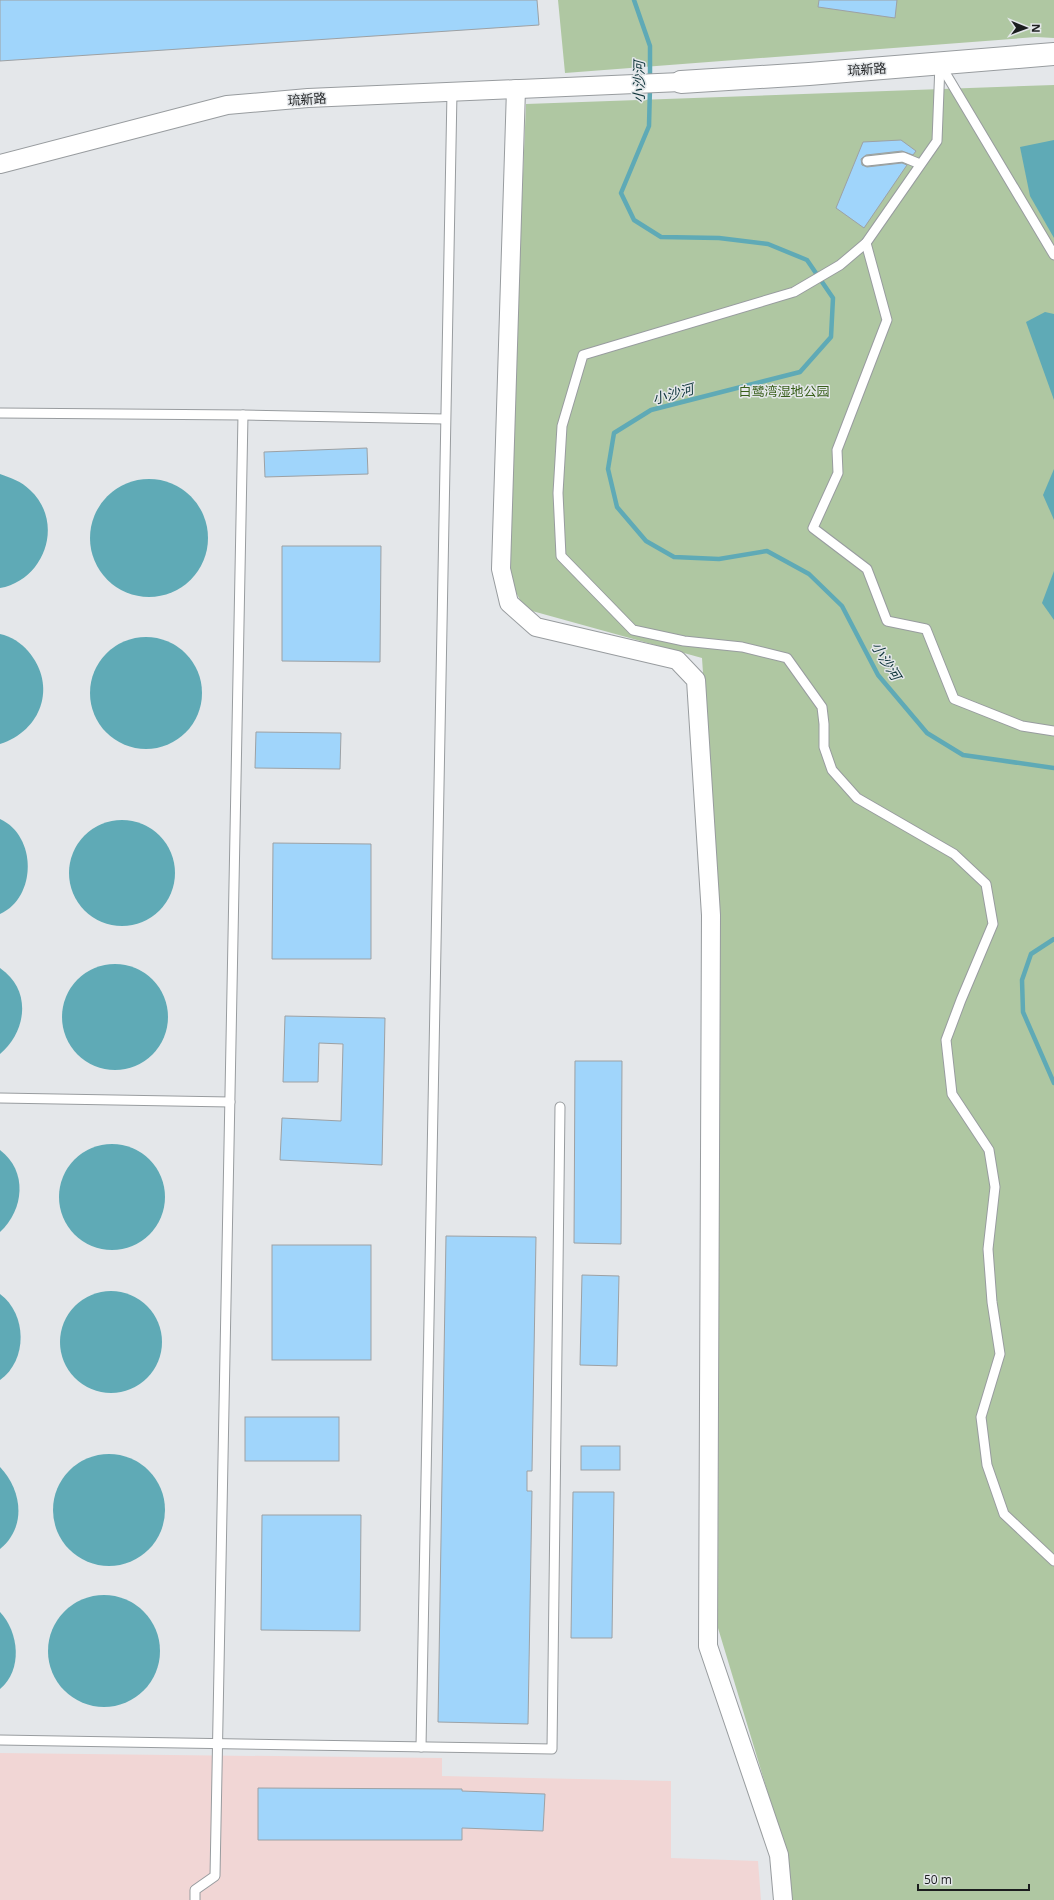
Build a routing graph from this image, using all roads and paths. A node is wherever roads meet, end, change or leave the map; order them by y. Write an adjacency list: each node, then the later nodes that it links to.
1 (1054, 54): 2 (street, 琉新路)
2 (940, 64): 3 (street, 琉新路); 8 (lane); 10 (lane)
3 (681, 82): 4 (street, 琉新路)
4 (516, 89): 5 (street, 琉新路); 23 (street)
5 (452, 92): 7 (street, 琉新路); 13 (lane)
6 (867, 161): 8 (lane)
7 (0, 164)
8 (920, 164): 9 (lane)
9 (866, 243): 14 (lane); 18 (lane)
10 (1054, 255)
11 (0, 413): 12 (lane)
12 (243, 415): 13 (lane); 16 (lane)
13 (445, 419): 21 (lane)
14 (1054, 731)
15 (0, 1098): 16 (lane)
16 (230, 1102): 20 (lane)
17 (560, 1107): 21 (lane)
18 (1054, 1561)
19 (0, 1740): 20 (lane)
20 (218, 1744): 21 (lane); 22 (lane)
21 (421, 1747)
22 (195, 1900)
23 (783, 1900)

